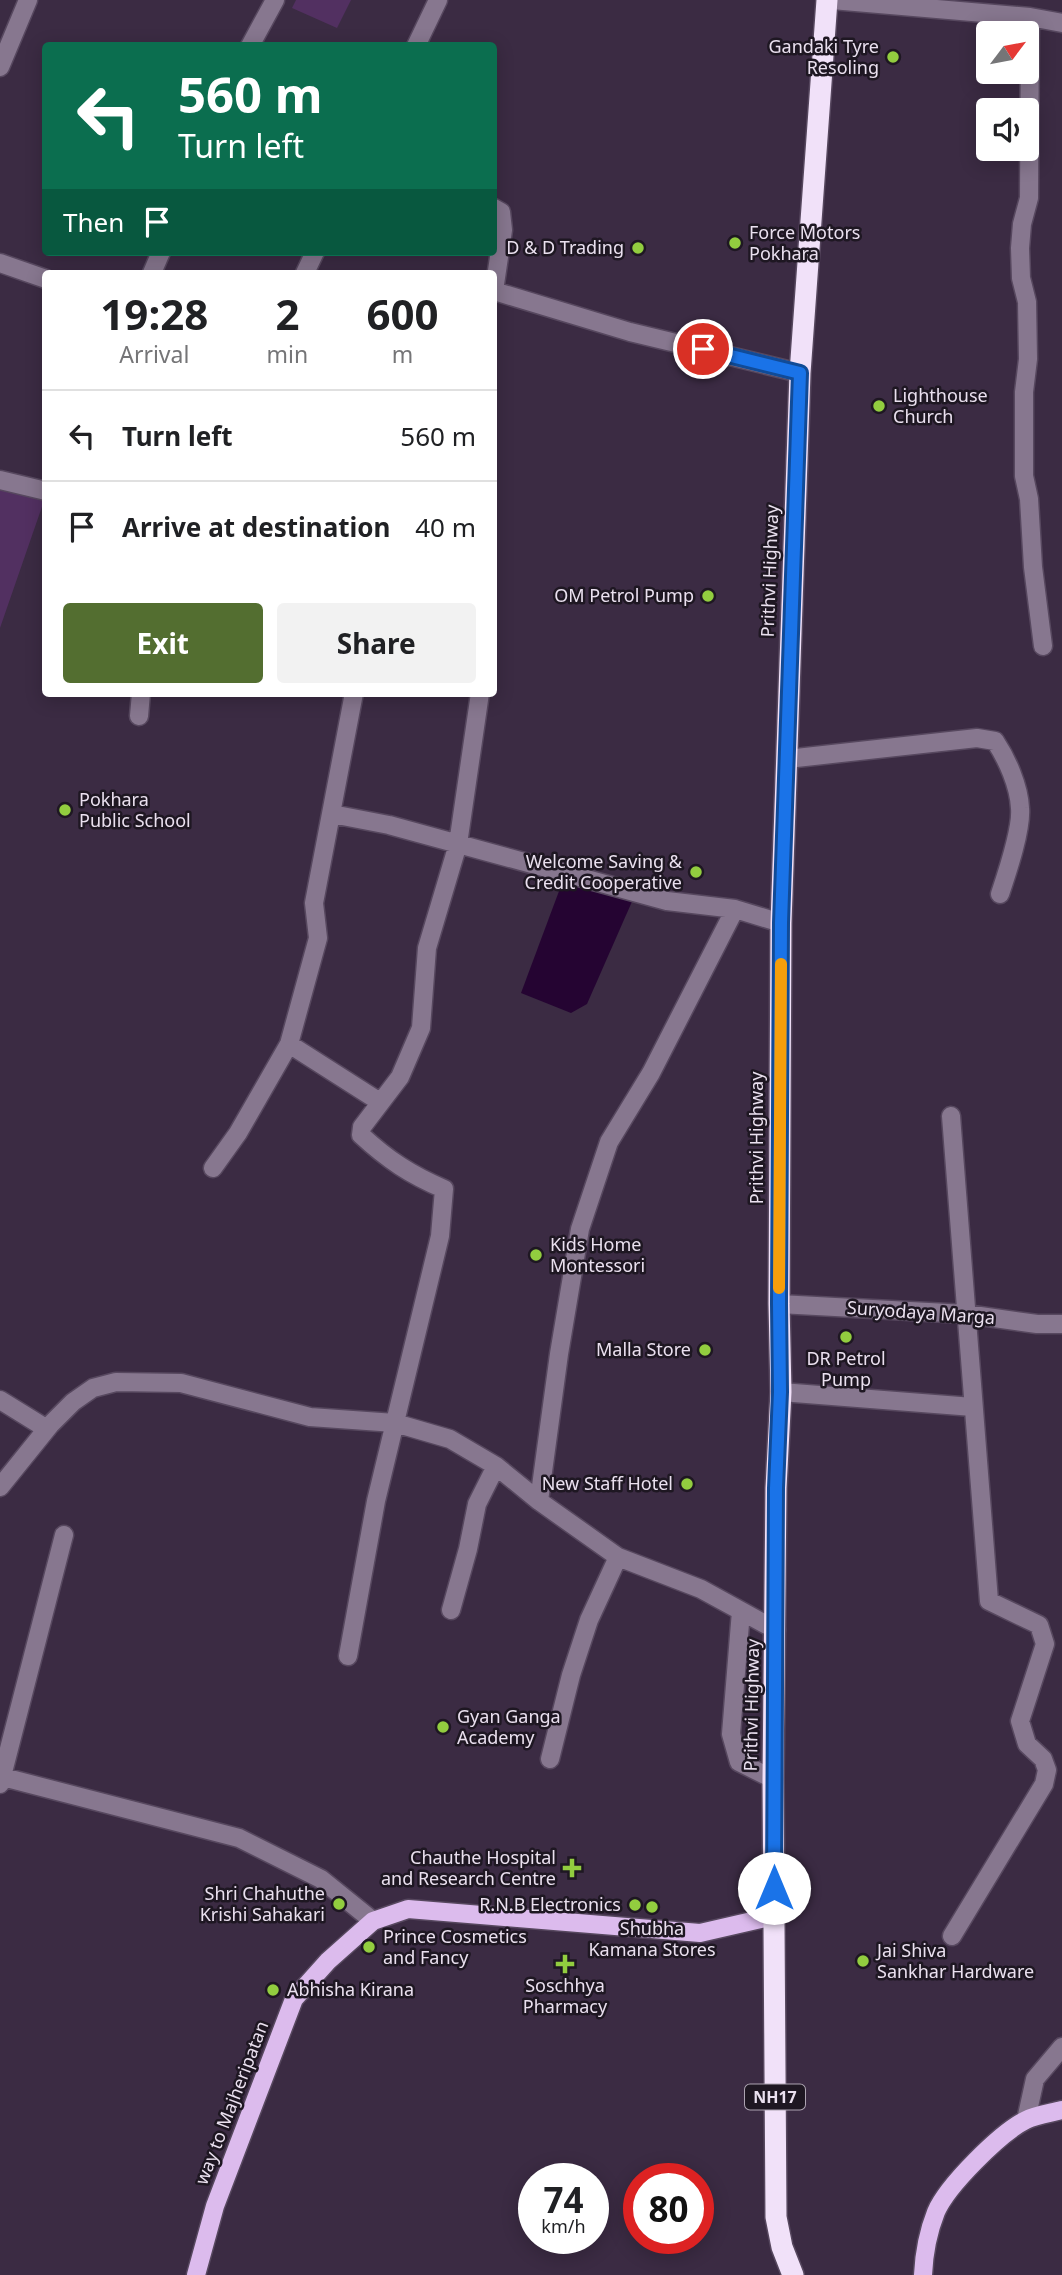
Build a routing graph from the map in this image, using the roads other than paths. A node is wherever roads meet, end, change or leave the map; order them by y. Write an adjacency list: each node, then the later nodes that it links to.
1 (28, 0): 9 (street)
2 (275, 0): 7 (street)
3 (438, 0): 8 (street)
4 (829, 0): 5 (street); 15 (highway, Prithvi Highway / NH17)
5 (1030, 17): 6 (street); 18 (street)
6 (1062, 23)
7 (252, 42)
8 (418, 42)
9 (0, 67)
10 (497, 210): 12 (street)
11 (1, 266): 13 (street)
12 (497, 271)
13 (42, 278)
14 (497, 292): 15 (street)
15 (800, 373): 23 (highway, Prithvi Highway / NH17)
16 (0, 480): 17 (street)
17 (42, 490)
18 (1043, 646)
19 (141, 697): 22 (street)
20 (353, 697): 24 (street)
21 (479, 697): 25 (street)
22 (139, 716)
23 (787, 759): 26 (street); 28 (highway, Prithvi Highway / NH17)
24 (332, 814): 25 (street); 29 (street)
25 (458, 844): 27 (street); 30 (street)
26 (1000, 894)
27 (736, 909): 28 (street); 43 (street)
28 (781, 923): 33 (highway, Prithvi Highway / NH17)
29 (289, 1045): 30 (street); 32 (street)
30 (380, 1102): 39 (street)
31 (951, 1115): 34 (street)
32 (213, 1168)
33 (779, 1304): 34 (street, Suryodaya Marga); 36 (highway, Prithvi Highway / NH17)
34 (966, 1314): 35 (street, Suryodaya Marga); 38 (street)
35 (1062, 1324)
36 (780, 1392): 38 (street); 48 (highway, Prithvi Highway / NH17)
37 (0, 1401): 40 (street)
38 (973, 1407): 55 (street)
39 (395, 1423): 40 (street); 41 (street); 49 (street)
40 (47, 1429): 42 (street)
41 (496, 1466): 43 (street); 46 (street)
42 (0, 1487)
43 (539, 1501): 45 (street)
44 (64, 1535): 52 (street)
45 (618, 1557): 47 (street); 50 (street)
46 (451, 1610)
47 (741, 1611): 48 (street); 51 (street)
48 (776, 1630): 51 (highway, Prithvi Highway / NH17)
49 (348, 1656)
50 (550, 1759)
51 (773, 1779): 53 (highway, Prithvi Highway / NH17)
52 (2, 1781): 54 (street)
53 (774, 1916): 54 (main road, way to Majheripatan); 60 (highway, Prithvi Highway / NH17)
54 (373, 1921): 59 (main road, way to Majheripatan)
55 (952, 1936)
56 (1062, 2047): 58 (street)
57 (1062, 2110): 58 (main road)
58 (1026, 2120): 61 (main road)
59 (196, 2275)
60 (793, 2275)
61 (923, 2275)

